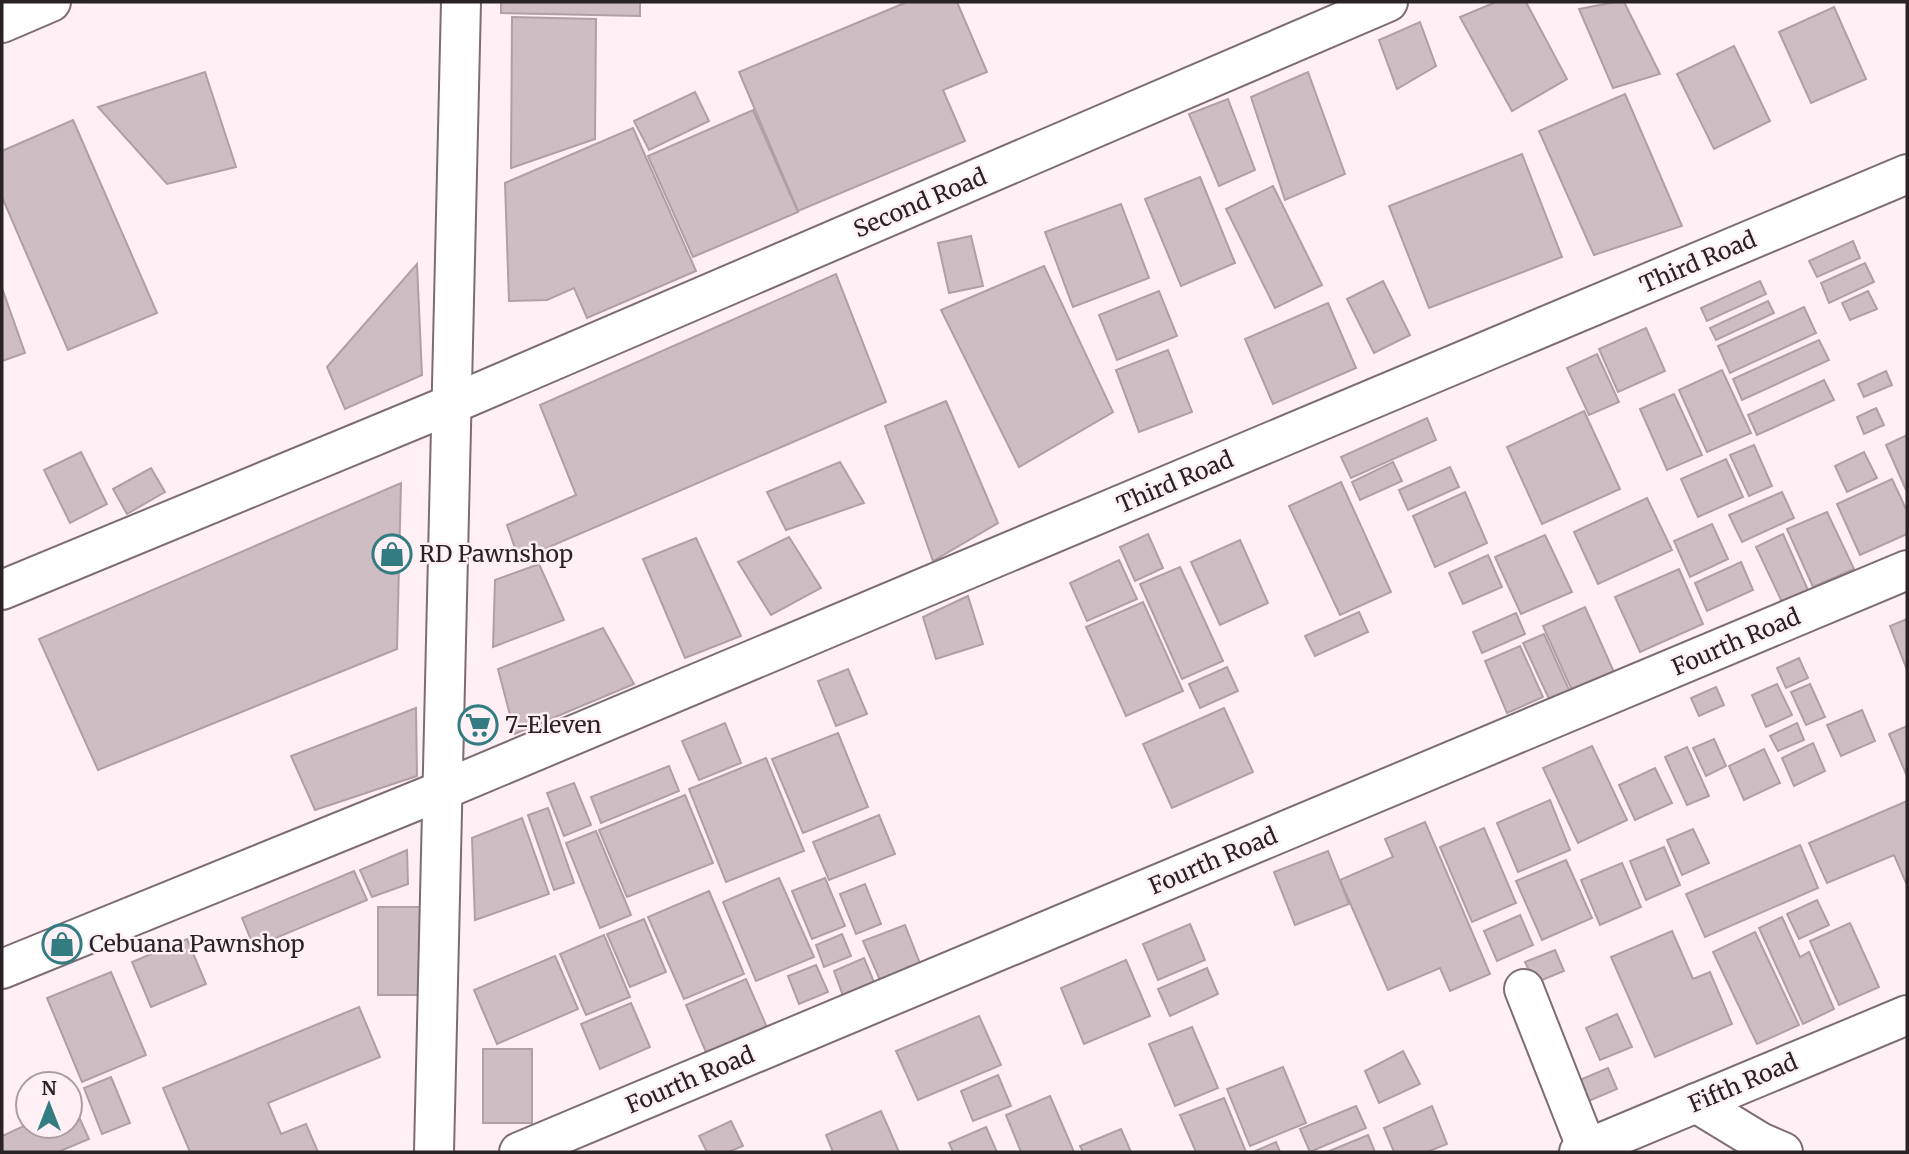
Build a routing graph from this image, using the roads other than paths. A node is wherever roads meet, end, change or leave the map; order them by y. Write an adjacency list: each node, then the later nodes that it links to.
1 (51, 2): 4 (street)
2 (461, 2): 6 (street)
3 (1388, 2): 6 (street, Second Road)
4 (2, 23)
5 (1907, 174): 9 (street, Third Road)
6 (452, 404): 8 (street, Second Road); 9 (street)
7 (1907, 570): 16 (street, Fourth Road)
8 (2, 590)
9 (443, 790): 10 (street, Third Road); 15 (street)
10 (2, 969)
11 (1524, 989): 14 (street)
12 (1907, 1015): 13 (street, Fifth Road)
13 (1696, 1103): 14 (street, Fifth Road); 17 (street)
14 (1583, 1151)
15 (434, 1152)
16 (519, 1152)
17 (1783, 1152)

